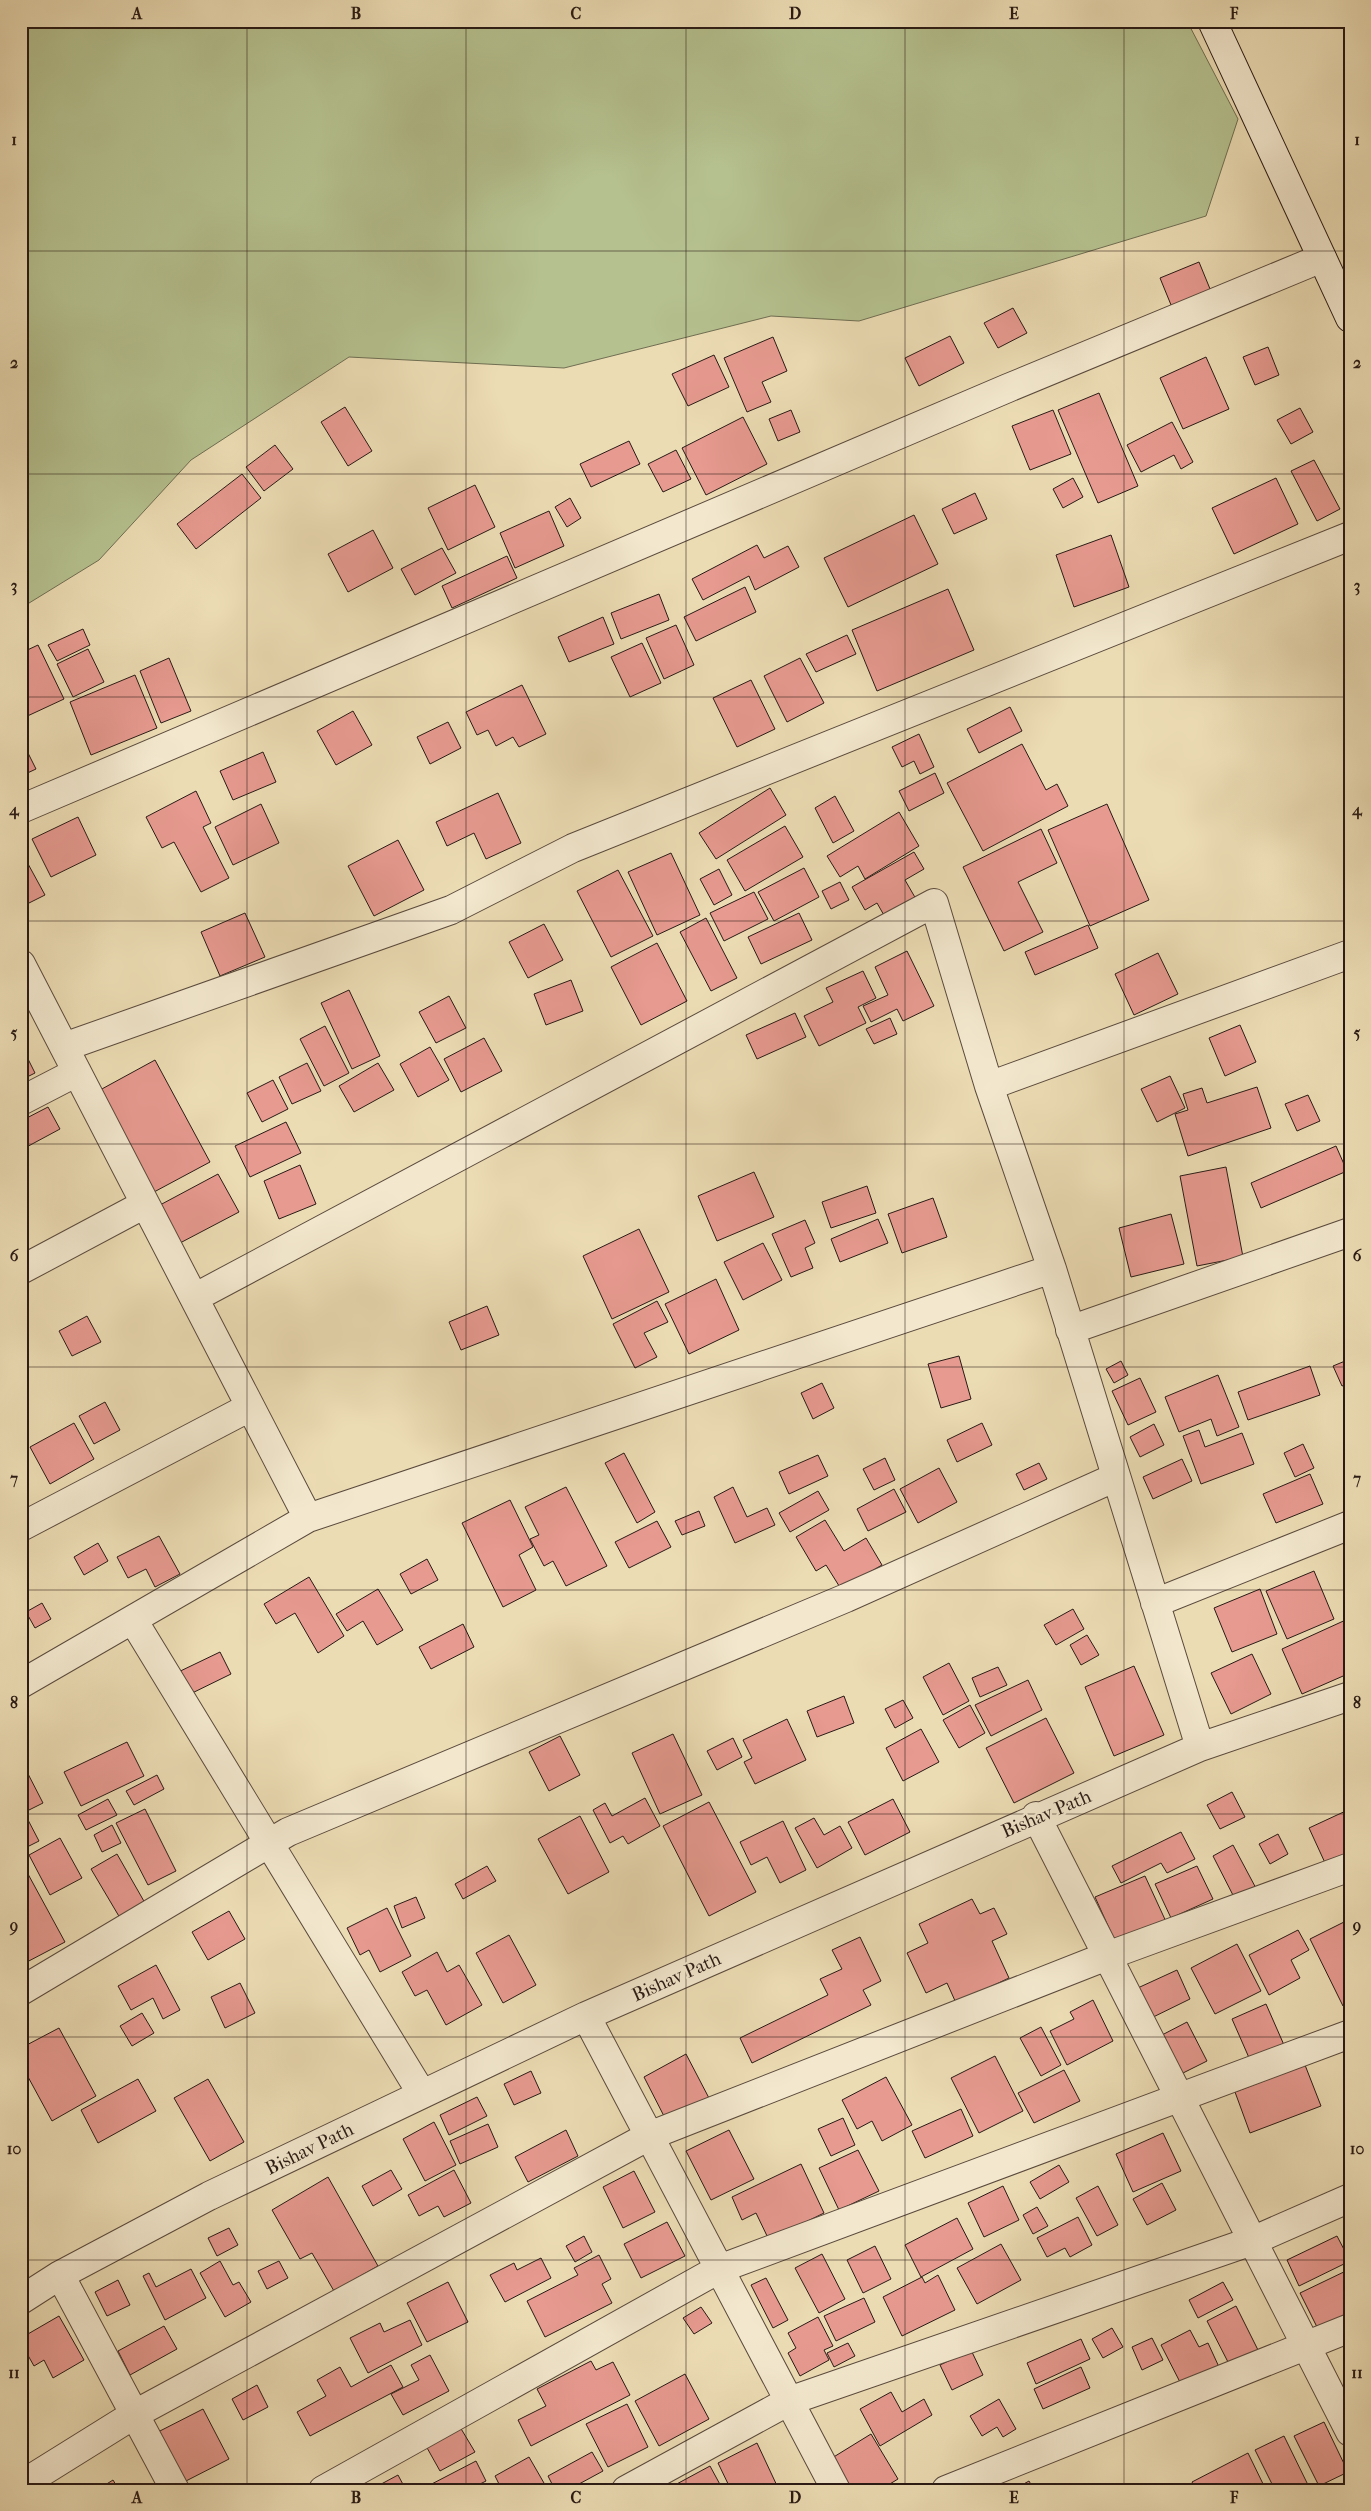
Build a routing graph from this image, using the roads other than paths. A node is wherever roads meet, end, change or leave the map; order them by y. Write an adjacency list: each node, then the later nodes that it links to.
1 (1212, 21): 2 (street)
2 (1322, 258): 3 (street); 5 (street)
3 (1350, 318)
4 (1350, 536): 8 (street)
5 (21, 809)
6 (1350, 954): 10 (street)
7 (21, 964): 8 (street)
8 (64, 1047): 9 (street)
9 (77, 1072): 11 (street); 12 (street)
10 (989, 1086): 14 (street); 16 (street)
11 (21, 1101)
12 (145, 1204): 15 (street); 16 (street)
13 (1350, 1232): 17 (street)
14 (1052, 1269): 17 (street); 20 (street)
15 (21, 1270)
16 (194, 1298): 18 (street)
17 (1070, 1330): 19 (street)
18 (250, 1408): 20 (street); 22 (street)
19 (1116, 1477): 23 (street); 29 (street)
20 (308, 1518): 24 (street)
21 (1350, 1526): 23 (street)
22 (21, 1527)
23 (1155, 1603): 27 (street)
24 (133, 1620): 25 (street); 29 (street)
25 (21, 1684)
26 (1350, 1696): 27 (street, Bishav Path)
27 (1200, 1746): 28 (street, Bishav Path)
28 (1036, 1816): 31 (street); 33 (street, Bishav Path)
29 (269, 1843): 32 (street); 35 (street)
30 (1350, 1867): 31 (street)
31 (1108, 1956): 36 (street); 37 (street)
32 (21, 1991)
33 (586, 2016): 35 (street, Bishav Path); 37 (street)
34 (1350, 2034): 36 (street)
35 (422, 2094): 41 (street, Bishav Path)
36 (1179, 2096): 39 (street); 40 (street)
37 (649, 2136): 40 (street); 46 (street)
38 (1350, 2198): 39 (street)
39 (1252, 2240): 44 (street); 45 (street)
40 (719, 2269): 45 (street); 50 (street)
41 (60, 2275): 42 (street, Bishav Path); 46 (street)
42 (21, 2300)
43 (1350, 2328): 44 (street)
44 (1305, 2344): 47 (street); 53 (street)
45 (789, 2401): 51 (street); 52 (street)
46 (135, 2414): 48 (street); 49 (street)
47 (1350, 2432)
48 (21, 2485)
49 (175, 2490)
50 (323, 2490)
51 (626, 2490)
52 (836, 2490)
53 (946, 2490)

